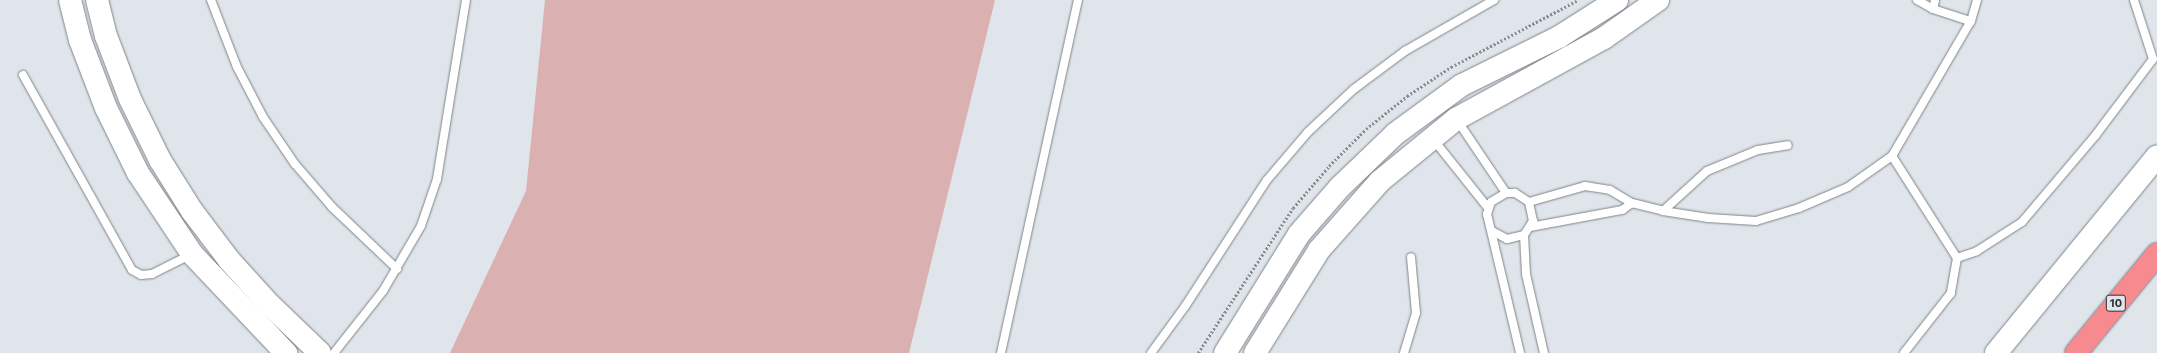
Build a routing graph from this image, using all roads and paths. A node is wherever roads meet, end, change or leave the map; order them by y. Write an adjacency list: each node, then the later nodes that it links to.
1 (70, 0): 22 (street)
2 (97, 0): 21 (street)
3 (211, 0): 36 (lane)
4 (466, 0): 36 (lane)
5 (1078, 0): 40 (lane)
6 (1494, 0): 41 (lane)
7 (1617, 0): 16 (street)
8 (1658, 0): 17 (street)
9 (1917, 0): 13 (lane)
10 (1936, 0): 13 (lane)
11 (1977, 0): 14 (lane)
12 (2134, 0): 35 (lane)
13 (1933, 9): 14 (lane)
14 (1971, 20): 19 (lane)
15 (23, 75): 32 (lane)
16 (1430, 107): 17 (street); 42 (street)
17 (1444, 127): 24 (lane); 27 (lane); 43 (street)
18 (1788, 145): 28 (lane)
19 (1892, 156): 28 (lane); 35 (lane)
20 (2157, 156): 48 (street)
21 (160, 160): 22 (street); 38 (street)
22 (138, 173): 32 (street)
23 (2157, 178): 49 (street)
24 (1506, 193): 25 (lane); 27 (lane)
25 (1529, 202): 26 (lane); 29 (lane)
26 (1632, 203): 28 (lane); 29 (lane)
27 (1488, 208): 30 (lane)
28 (1663, 211)
29 (1530, 227): 31 (lane)
30 (1492, 231): 31 (lane); 45 (lane)
31 (1524, 235): 46 (lane)
32 (192, 254): 37 (street)
33 (2157, 254): 50 (highway, 10)
34 (1411, 258): 44 (lane)
35 (1957, 258): 47 (lane)
36 (397, 269): 39 (lane)
37 (286, 353)
38 (320, 353)
39 (334, 353)
40 (1001, 353)
41 (1151, 353)
42 (1225, 353)
43 (1255, 353)
44 (1404, 353)
45 (1520, 353)
46 (1544, 353)
47 (1904, 353)
48 (1996, 353)
49 (2013, 353)
50 (2076, 353)

